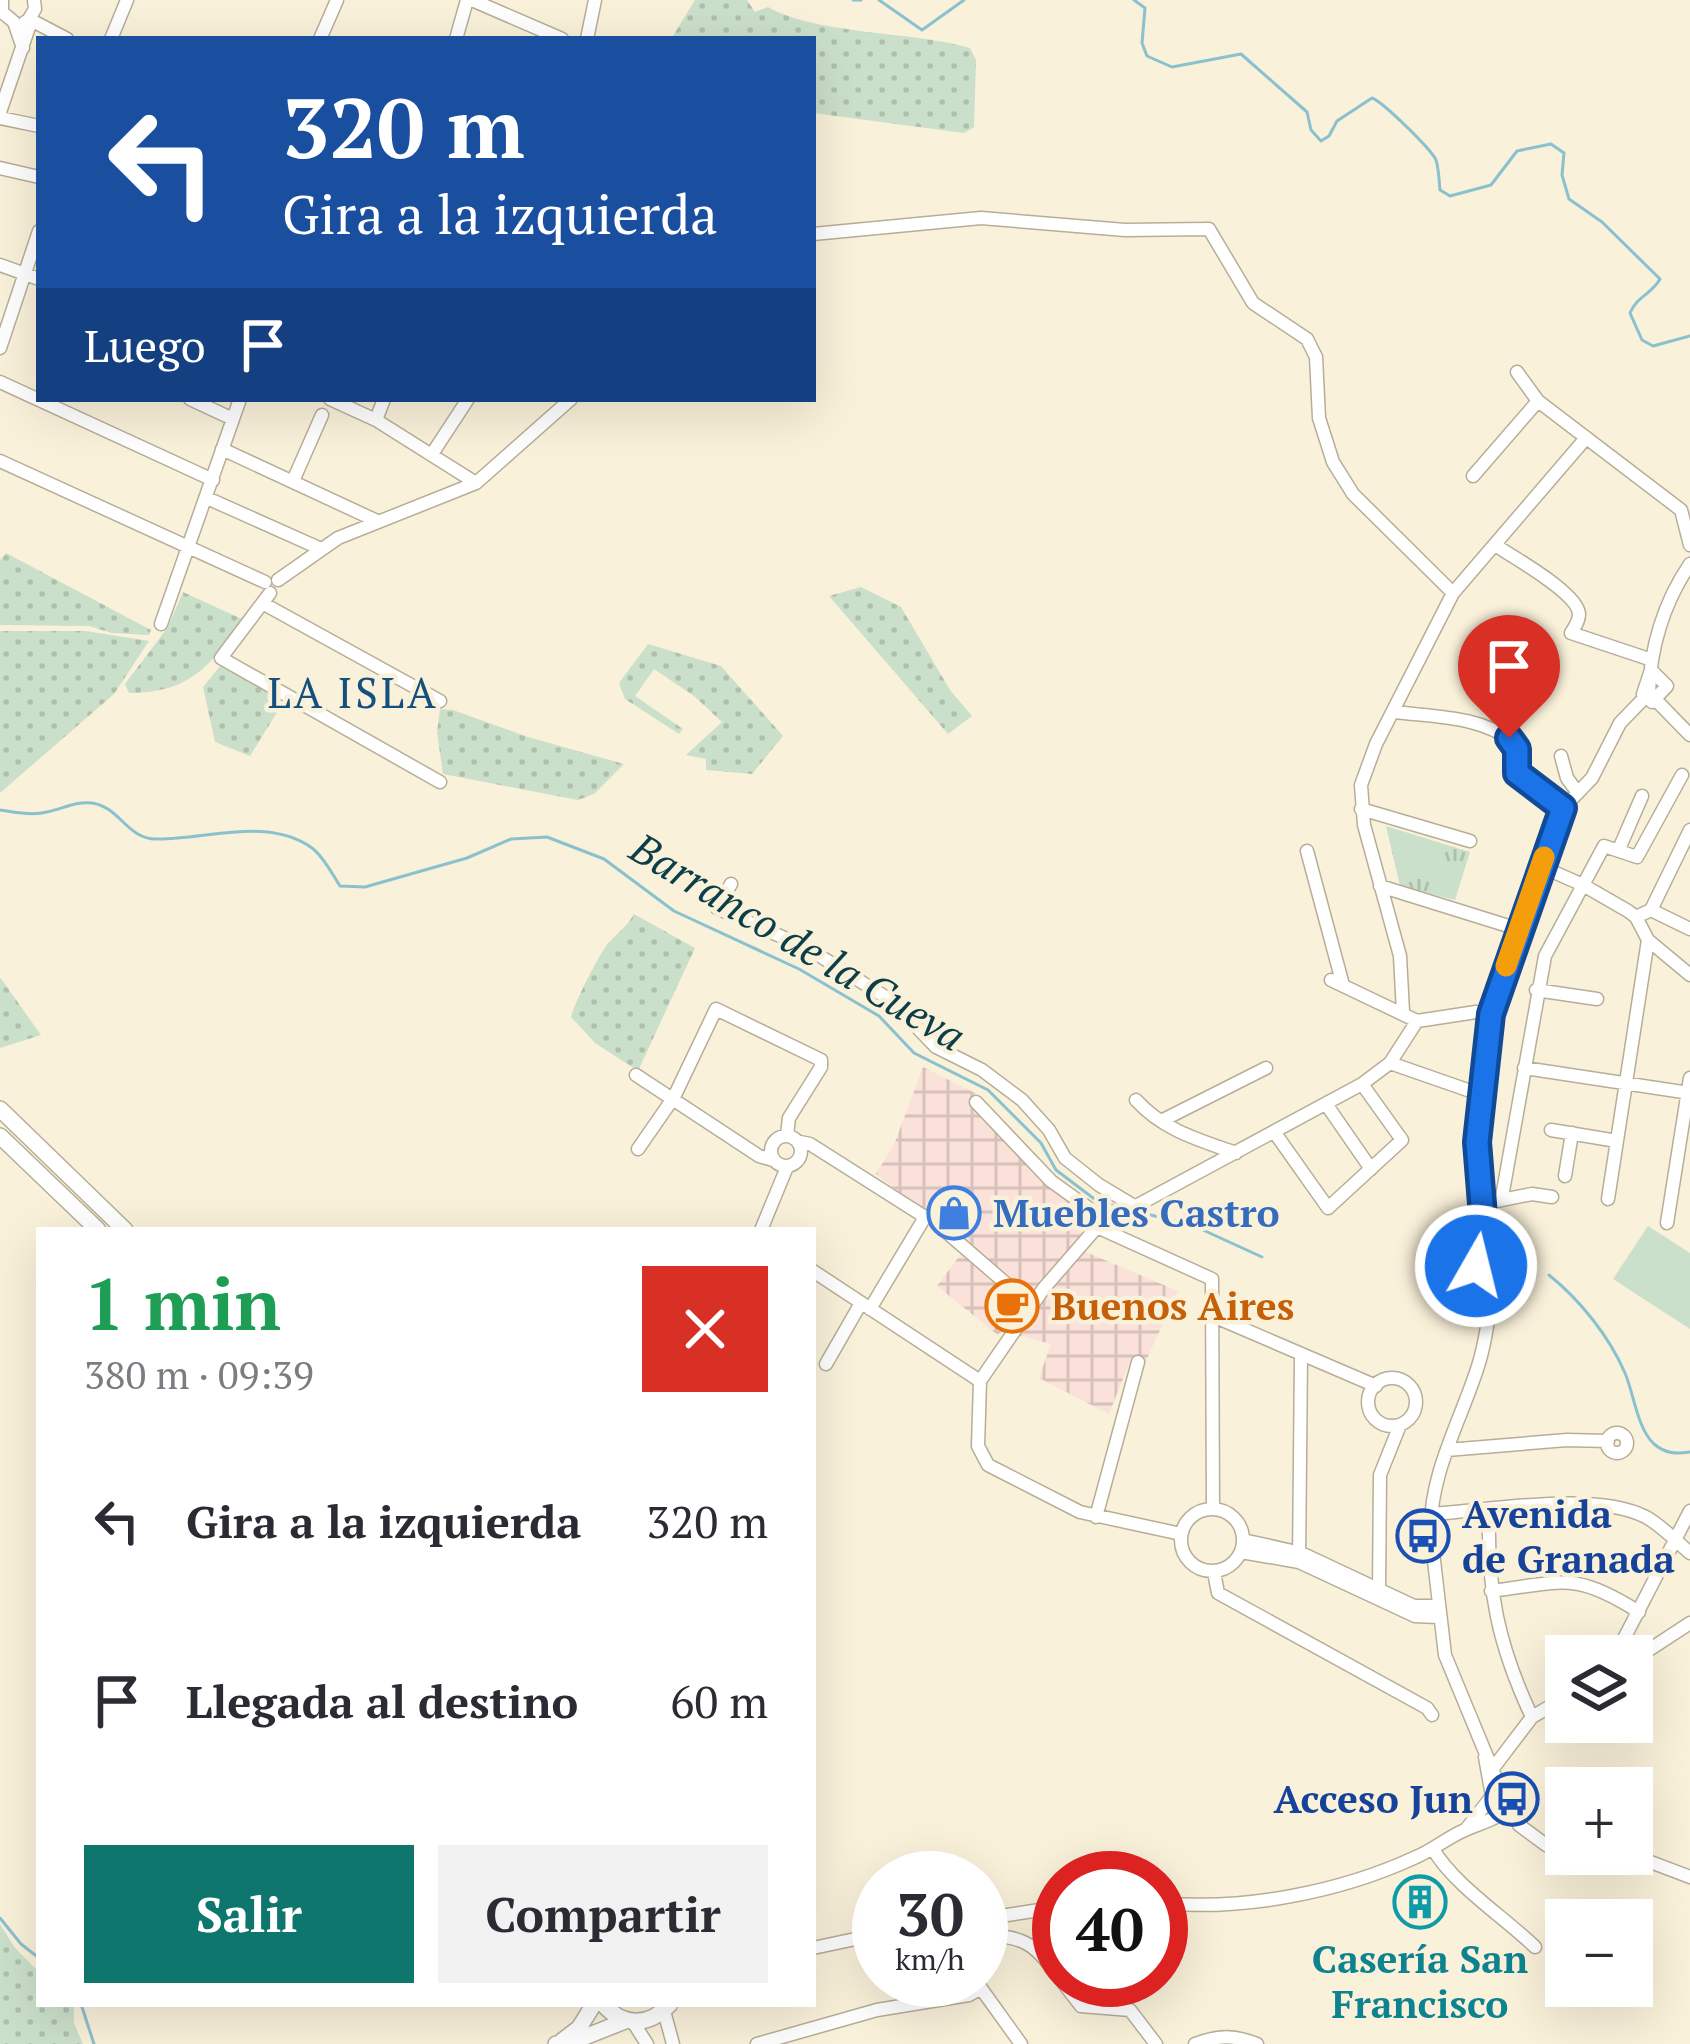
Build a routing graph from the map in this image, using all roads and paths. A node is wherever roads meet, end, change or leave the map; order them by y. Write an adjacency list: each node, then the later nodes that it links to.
1 (1, 0): 7 (street)
2 (127, 0): 9 (street)
3 (469, 0): 11 (street); 12 (street)
4 (595, 0): 13 (street)
5 (36, 1): 7 (street)
6 (331, 3): 10 (street)
7 (23, 21): 8 (street); 14 (street)
8 (60, 36)
9 (112, 36)
10 (321, 36)
11 (457, 36)
12 (555, 36)
13 (588, 36)
14 (0, 115): 15 (street)
15 (36, 125)
16 (0, 168): 17 (street)
17 (36, 176)
18 (816, 234): 54 (street)
19 (36, 240): 21 (street)
20 (0, 266): 21 (street)
21 (25, 273): 22 (street); 23 (street)
22 (36, 278)
23 (0, 348)
24 (1517, 372): 27 (street)
25 (0, 382): 26 (street)
26 (36, 396)
27 (1538, 400): 38 (street); 42 (street)
28 (197, 402): 36 (street)
29 (239, 402): 36 (street)
30 (337, 402): 37 (street)
31 (383, 402): 37 (street)
32 (466, 402): 40 (street)
33 (566, 402): 45 (street)
34 (56, 403): 43 (street)
35 (322, 416): 44 (street)
36 (233, 418): 39 (street)
37 (376, 420): 40 (street)
38 (1586, 438): 48 (street); 49 (street)
39 (222, 448): 43 (street); 44 (street)
40 (432, 454): 45 (street)
41 (0, 461): 50 (street)
42 (1473, 476)
43 (213, 480): 46 (street)
44 (293, 481): 47 (street)
45 (476, 483): 47 (street)
46 (207, 498): 50 (street); 51 (street)
47 (377, 521): 51 (street)
48 (1690, 544)
49 (1495, 545): 54 (street); 56 (street)
50 (190, 548): 53 (street); 55 (street)
51 (319, 548): 53 (street)
52 (1687, 575): 56 (street)
53 (269, 590): 58 (street); 65 (street)
54 (1453, 593): 59 (street)
55 (161, 623)
56 (1649, 665): 57 (street)
57 (1650, 696): 60 (street); 62 (street)
58 (440, 701)
59 (1395, 712): 68 (street); 69 (street)
60 (1620, 723): 61 (street); 66 (street)
61 (1634, 733)
62 (1690, 735)
63 (1561, 756): 66 (street)
64 (1682, 775): 72 (street)
65 (440, 782)
66 (1578, 793): 68 (street)
67 (1642, 796): 72 (street)
68 (1563, 808): 75 (street)
69 (1361, 809): 71 (street); 79 (street)
70 (1690, 830): 74 (street)
71 (1470, 841)
72 (1619, 849): 78 (street)
73 (1306, 851): 88 (street)
74 (1674, 861): 76 (street); 80 (street)
75 (1540, 866): 78 (street); 82 (street)
76 (1690, 868)
77 (731, 884): 122 (street)
78 (1583, 884): 81 (street); 86 (street)
79 (1380, 886): 82 (street); 88 (street)
80 (1651, 910): 81 (street); 83 (street)
81 (1636, 917): 84 (street)
82 (1518, 929): 89 (street)
83 (1690, 929)
84 (1648, 940): 85 (street); 97 (street)
85 (1690, 975)
86 (1536, 990): 87 (street); 93 (street)
87 (1597, 999)
88 (1403, 1012): 90 (street)
89 (1491, 1014): 90 (street); 99 (street)
90 (1417, 1022): 91 (street)
91 (1390, 1064): 96 (street); 99 (street)
92 (1266, 1068): 105 (street)
93 (1524, 1068): 97 (street); 119 (street)
94 (636, 1075): 100 (street)
95 (1690, 1078): 98 (street)
96 (1362, 1084): 103 (street); 116 (street)
97 (1626, 1084): 98 (street); 111 (street)
98 (1689, 1093): 124 (street)
99 (1482, 1095): 121 (street)
100 (674, 1097): 110 (street); 112 (street); 114 (street)
101 (1136, 1100): 105 (street)
102 (976, 1102): 125 (street)
103 (1325, 1104): 107 (street); 116 (street)
104 (0, 1109): 127 (main road)
105 (1161, 1121): 113 (street)
106 (1551, 1130): 108 (street)
107 (1275, 1132): 113 (street); 116 (street)
108 (1572, 1133): 111 (street); 117 (street)
109 (0, 1136): 126 (main road)
110 (794, 1139): 114 (street); 115 (street); 133 (street)
111 (1617, 1141): 120 (street)
112 (638, 1149)
113 (1237, 1153): 122 (street)
114 (772, 1160): 115 (street)
115 (787, 1167): 128 (street)
116 (1371, 1168)
117 (1565, 1176)
118 (1552, 1197): 119 (street)
119 (1502, 1198): 121 (street)
120 (1608, 1199)
121 (1482, 1204): 129 (street)
122 (1134, 1205): 125 (street)
123 (936, 1222): 134 (street)
124 (1666, 1223)
125 (1102, 1224): 134 (street); 135 (street)
126 (95, 1227)
127 (122, 1227)
128 (762, 1227)
129 (1485, 1241): 130 (street); 131 (street)
130 (1474, 1264): 131 (street); 136 (street)
131 (1494, 1265): 136 (street)
132 (816, 1273): 133 (street)
133 (866, 1306): 139 (street); 140 (street)
134 (1031, 1306): 140 (street)
135 (1213, 1316): 137 (street); 145 (street)
136 (1487, 1333): 144 (street)
137 (1301, 1355): 141 (street); 154 (street)
138 (1138, 1362): 149 (street)
139 (826, 1364)
140 (980, 1381): 149 (street)
141 (1376, 1386): 142 (street); 142 (street)
142 (1400, 1425): 157 (street)
143 (1607, 1441): 144 (street)
144 (1448, 1450): 148 (street)
145 (1213, 1510): 150 (street); 152 (street)
146 (1490, 1511): 148 (street); 151 (street); 156 (street)
147 (1690, 1511): 151 (street)
148 (1430, 1514): 158 (street)
149 (1096, 1517): 150 (street)
150 (1181, 1534): 155 (street)
151 (1677, 1542): 153 (street); 159 (street)
152 (1242, 1546): 154 (street); 155 (street)
153 (1690, 1553)
154 (1300, 1557): 157 (street)
155 (1214, 1572): 164 (street)
156 (1491, 1591): 159 (street); 165 (street)
157 (1377, 1593): 158 (street)
158 (1437, 1611): 166 (street)
159 (1639, 1612): 161 (street)
160 (1690, 1623): 162 (street)
161 (1627, 1635)
162 (1653, 1647)
163 (1545, 1709): 165 (street)
164 (1432, 1715)
165 (1532, 1717): 167 (street)
166 (1484, 1750): 167 (street); 168 (street)
167 (1494, 1767): 168 (street)
168 (1500, 1804): 169 (street); 170 (street)
169 (1545, 1844)
170 (1433, 1849): 173 (street); 176 (street)
171 (1653, 1863): 172 (street)
172 (1690, 1877)
173 (1188, 1905)
174 (852, 1940): 175 (street)
175 (816, 1947)
176 (1535, 1947)
177 (596, 2007): 184 (main road)
178 (604, 2007): 183 (main road)
179 (667, 2007): 183 (main road); 186 (street)
180 (905, 2007): 187 (street)
181 (994, 2007): 188 (street)
182 (1093, 2007): 189 (street)
183 (629, 2022): 184 (main road); 185 (street)
184 (558, 2043)
185 (647, 2044)
186 (672, 2044)
187 (757, 2044)
188 (1021, 2044)
189 (1156, 2044)
190 (1195, 2044): 191 (street)
191 (1257, 2044)

